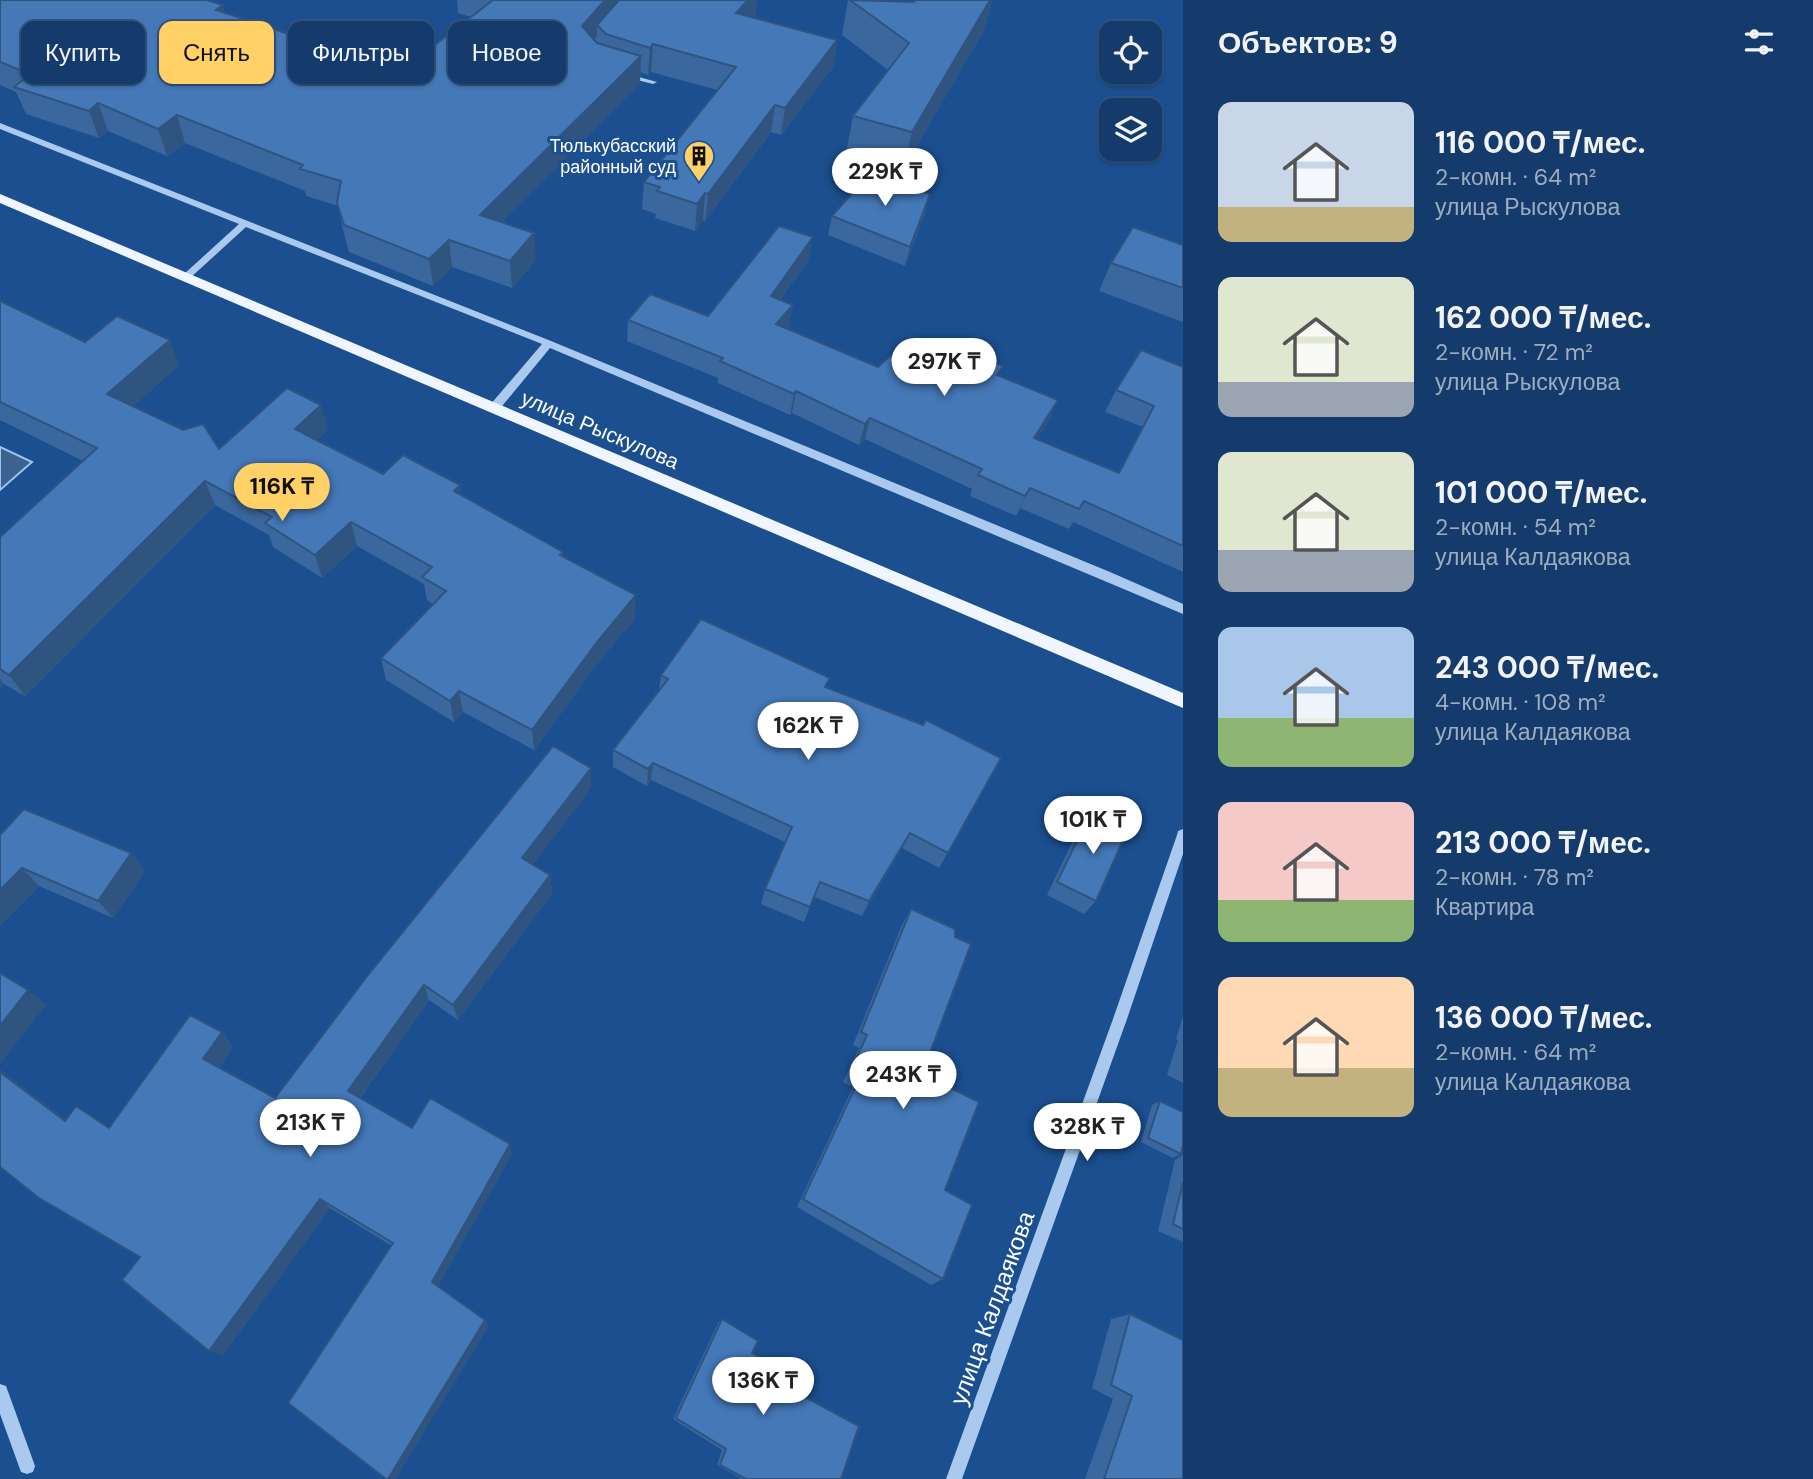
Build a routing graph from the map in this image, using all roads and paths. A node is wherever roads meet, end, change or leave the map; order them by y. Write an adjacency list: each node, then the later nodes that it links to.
1 (611, 70): 2 (street)
2 (653, 82)
3 (0, 126): 5 (lane)
4 (0, 198): 6 (main road, улица Рыскулова)
5 (244, 224): 6 (street); 7 (lane)
6 (186, 277): 8 (main road, улица Рыскулова)
7 (548, 343): 8 (street); 9 (lane)
8 (494, 408): 10 (main road, улица Рыскулова)
9 (1183, 610)
10 (1183, 701)
11 (1183, 835): 14 (street, улица Калдаякова)
12 (0, 1392): 13 (street)
13 (27, 1466)
14 (954, 1479)

